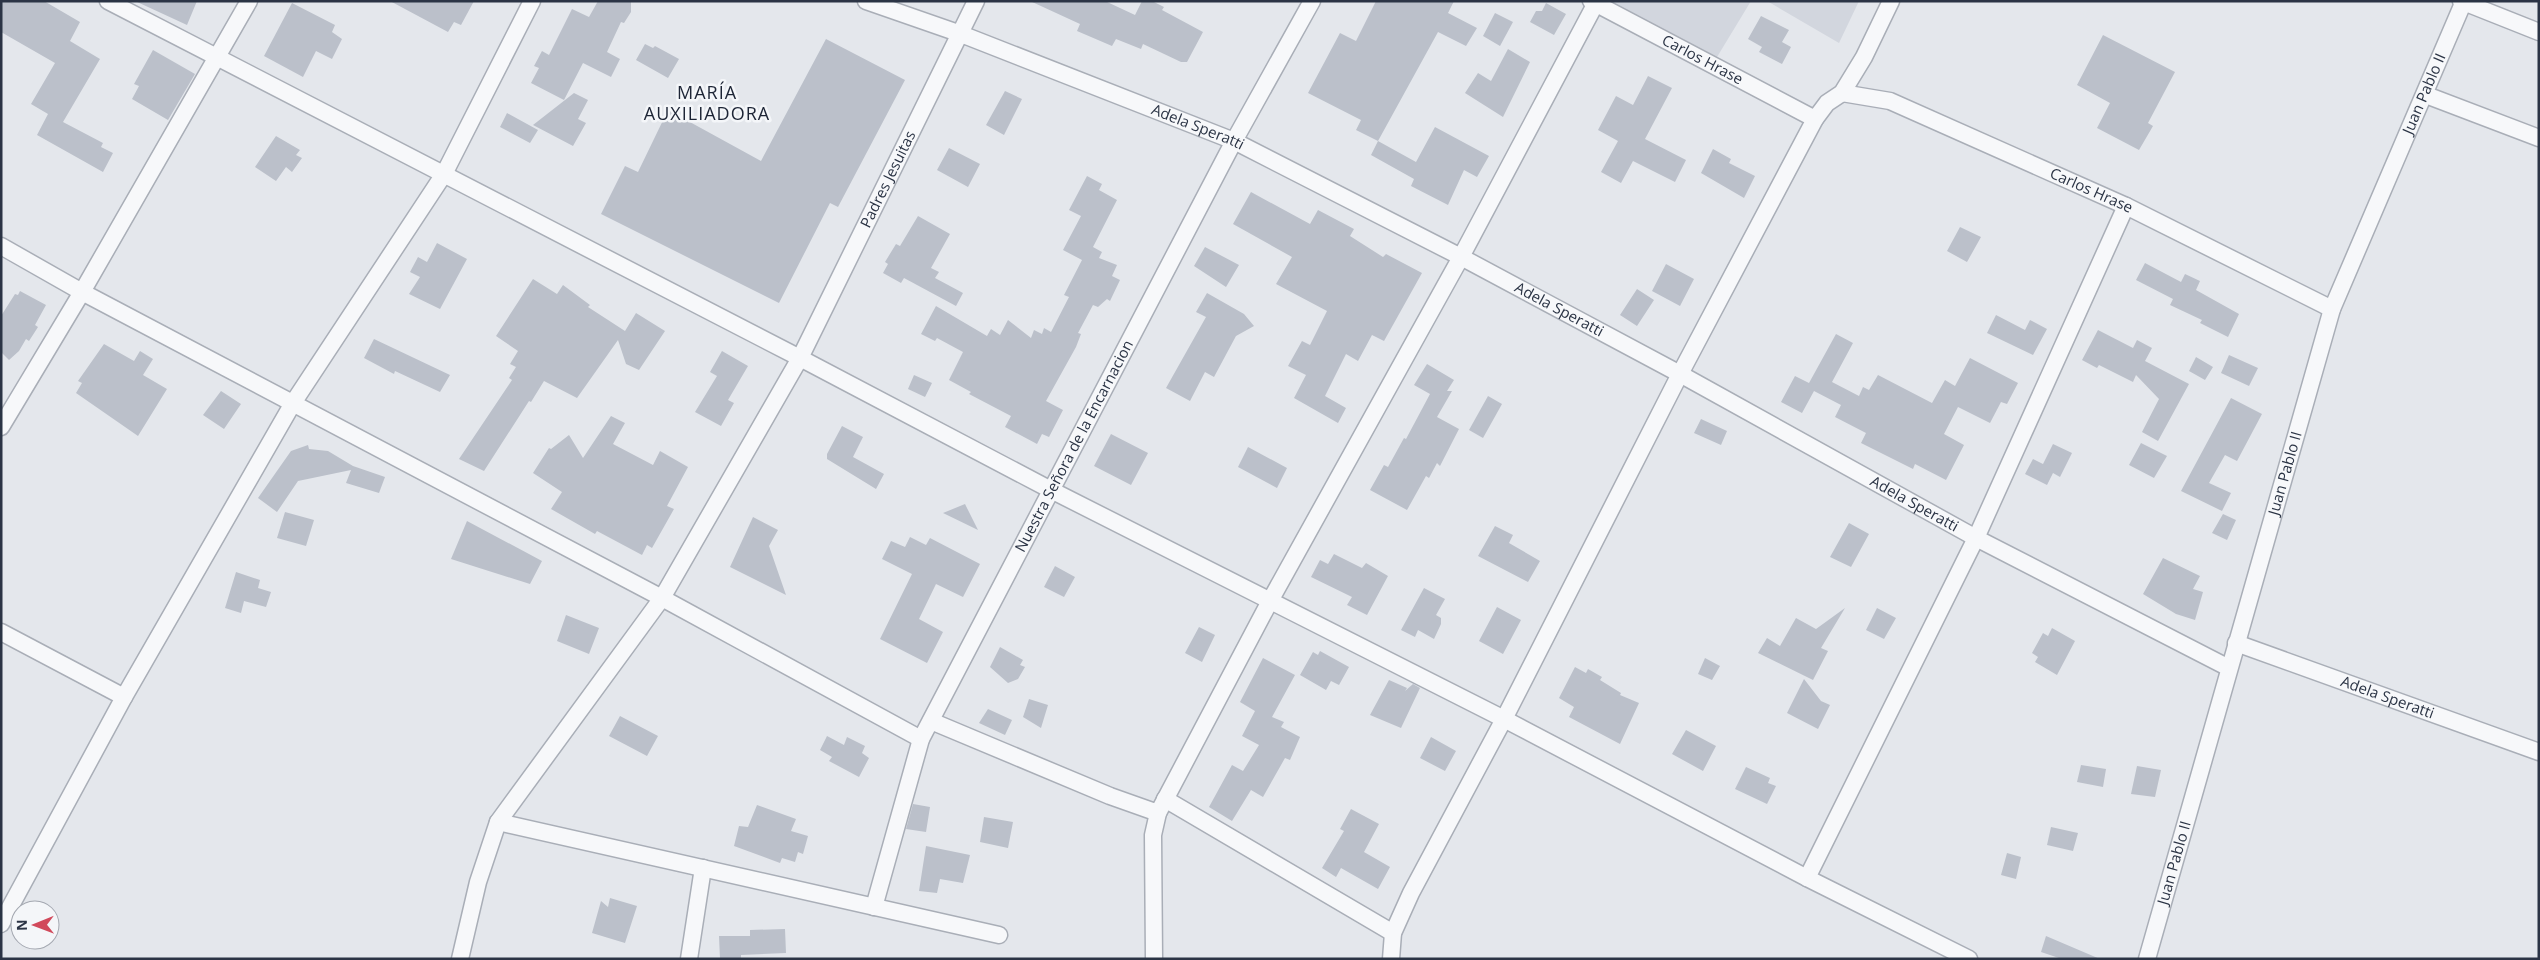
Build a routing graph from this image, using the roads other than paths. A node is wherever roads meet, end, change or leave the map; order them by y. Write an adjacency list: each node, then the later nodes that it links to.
1 (108, 1): 12 (street)
2 (249, 1): 12 (street)
3 (532, 1): 18 (street)
4 (866, 1): 11 (street, Adela Speratti)
5 (976, 1): 11 (street, Padres Jesuitas)
6 (1312, 1): 17 (street, Nuestra Señora de la Encarnacion)
7 (1892, 1): 13 (street)
8 (1594, 2): 15 (street, Carlos Hrase); 21 (street)
9 (2463, 2): 10 (street); 14 (street, Juan Pablo II)
10 (2539, 32)
11 (961, 34): 17 (street, Adela Speratti); 24 (street, Padres Jesuitas)
12 (216, 58): 18 (street); 22 (street)
13 (1842, 93): 15 (street); 19 (street, Carlos Hrase)
14 (2426, 95): 16 (street); 23 (street, Juan Pablo II)
15 (1815, 118): 25 (street)
16 (2539, 138)
17 (1234, 141): 21 (street, Adela Speratti); 28 (street, Nuestra Señora de la Encarnacion)
18 (444, 174): 24 (street); 26 (street)
19 (2126, 206): 23 (street, Carlos Hrase); 29 (street)
20 (1, 246): 22 (street)
21 (1461, 257): 25 (street, Adela Speratti); 31 (street)
22 (82, 292): 26 (street); 27 (street)
23 (2332, 309): 33 (street, Juan Pablo II)
24 (800, 358): 28 (street); 30 (street, Padres Jesuitas)
25 (1680, 374): 29 (street, Adela Speratti); 36 (street)
26 (293, 403): 30 (street); 35 (street)
27 (1, 427)
28 (1051, 490): 31 (street); 37 (street, Nuestra Señora de la Encarnacion)
29 (1976, 538): 34 (street, Adela Speratti); 43 (street)
30 (662, 598): 38 (street); 41 (street, Padres Jesuitas)
31 (1270, 601): 36 (street); 40 (street)
32 (1, 632): 35 (street)
33 (2236, 643): 34 (street, Juan Pablo II); 39 (street, Adela Speratti)
34 (2229, 668): 53 (street, Juan Pablo II)
35 (124, 696): 45 (street)
36 (1504, 719): 43 (street); 46 (street)
37 (931, 720): 38 (street, Nuestra Señora de la Encarnacion); 40 (street)
38 (921, 739): 44 (street, Nuestra Señora de la Encarnacion)
39 (2539, 752)
40 (1162, 806): 46 (street); 50 (street)
41 (498, 822): 42 (street); 48 (street, Padres Jesuitas)
42 (704, 868): 44 (street); 49 (street)
43 (1807, 878): 52 (street)
44 (874, 906): 47 (street)
45 (1, 924)
46 (1394, 933): 51 (street)
47 (999, 935)
48 (460, 959)
49 (689, 959)
50 (1154, 959)
51 (1391, 959)
52 (1969, 959)
53 (2147, 959)

